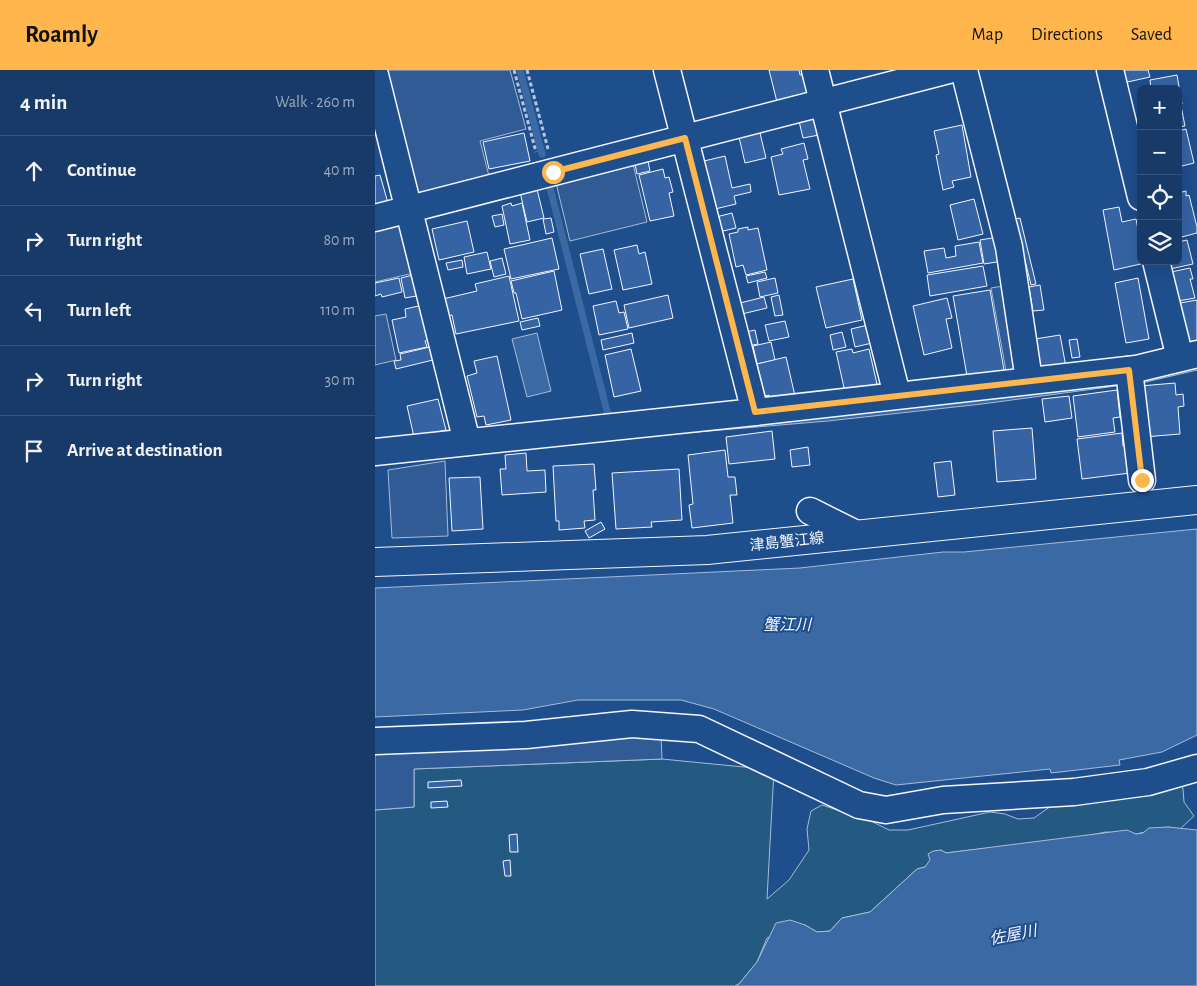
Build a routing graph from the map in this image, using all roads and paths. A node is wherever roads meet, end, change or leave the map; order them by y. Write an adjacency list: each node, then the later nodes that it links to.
1 (514, 70): 12 (path)
2 (527, 70): 12 (path)
3 (667, 70): 10 (street)
4 (815, 70): 9 (street)
5 (949, 70): 9 (street)
6 (965, 70): 19 (street)
7 (1110, 70): 13 (street)
8 (375, 76): 11 (street)
9 (823, 102): 10 (street); 20 (street)
10 (685, 138): 12 (street); 21 (street)
11 (383, 140): 14 (street)
12 (548, 173): 14 (street)
13 (1137, 181)
14 (409, 209): 15 (street); 22 (street)
15 (375, 218)
16 (1157, 265): 17 (street)
17 (1189, 356): 18 (street)
18 (1130, 377): 19 (street); 24 (street)
19 (1029, 380): 20 (street)
20 (897, 396): 21 (street)
21 (755, 412): 22 (street)
22 (467, 442): 23 (street)
23 (375, 452)
24 (1142, 480)
25 (1197, 500): 27 (main road, 津島蟹江線)
26 (810, 511): 27 (street)
27 (856, 534): 28 (main road, 津島蟹江線)
28 (375, 562)
29 (375, 741): 30 (street)
30 (1197, 768)

